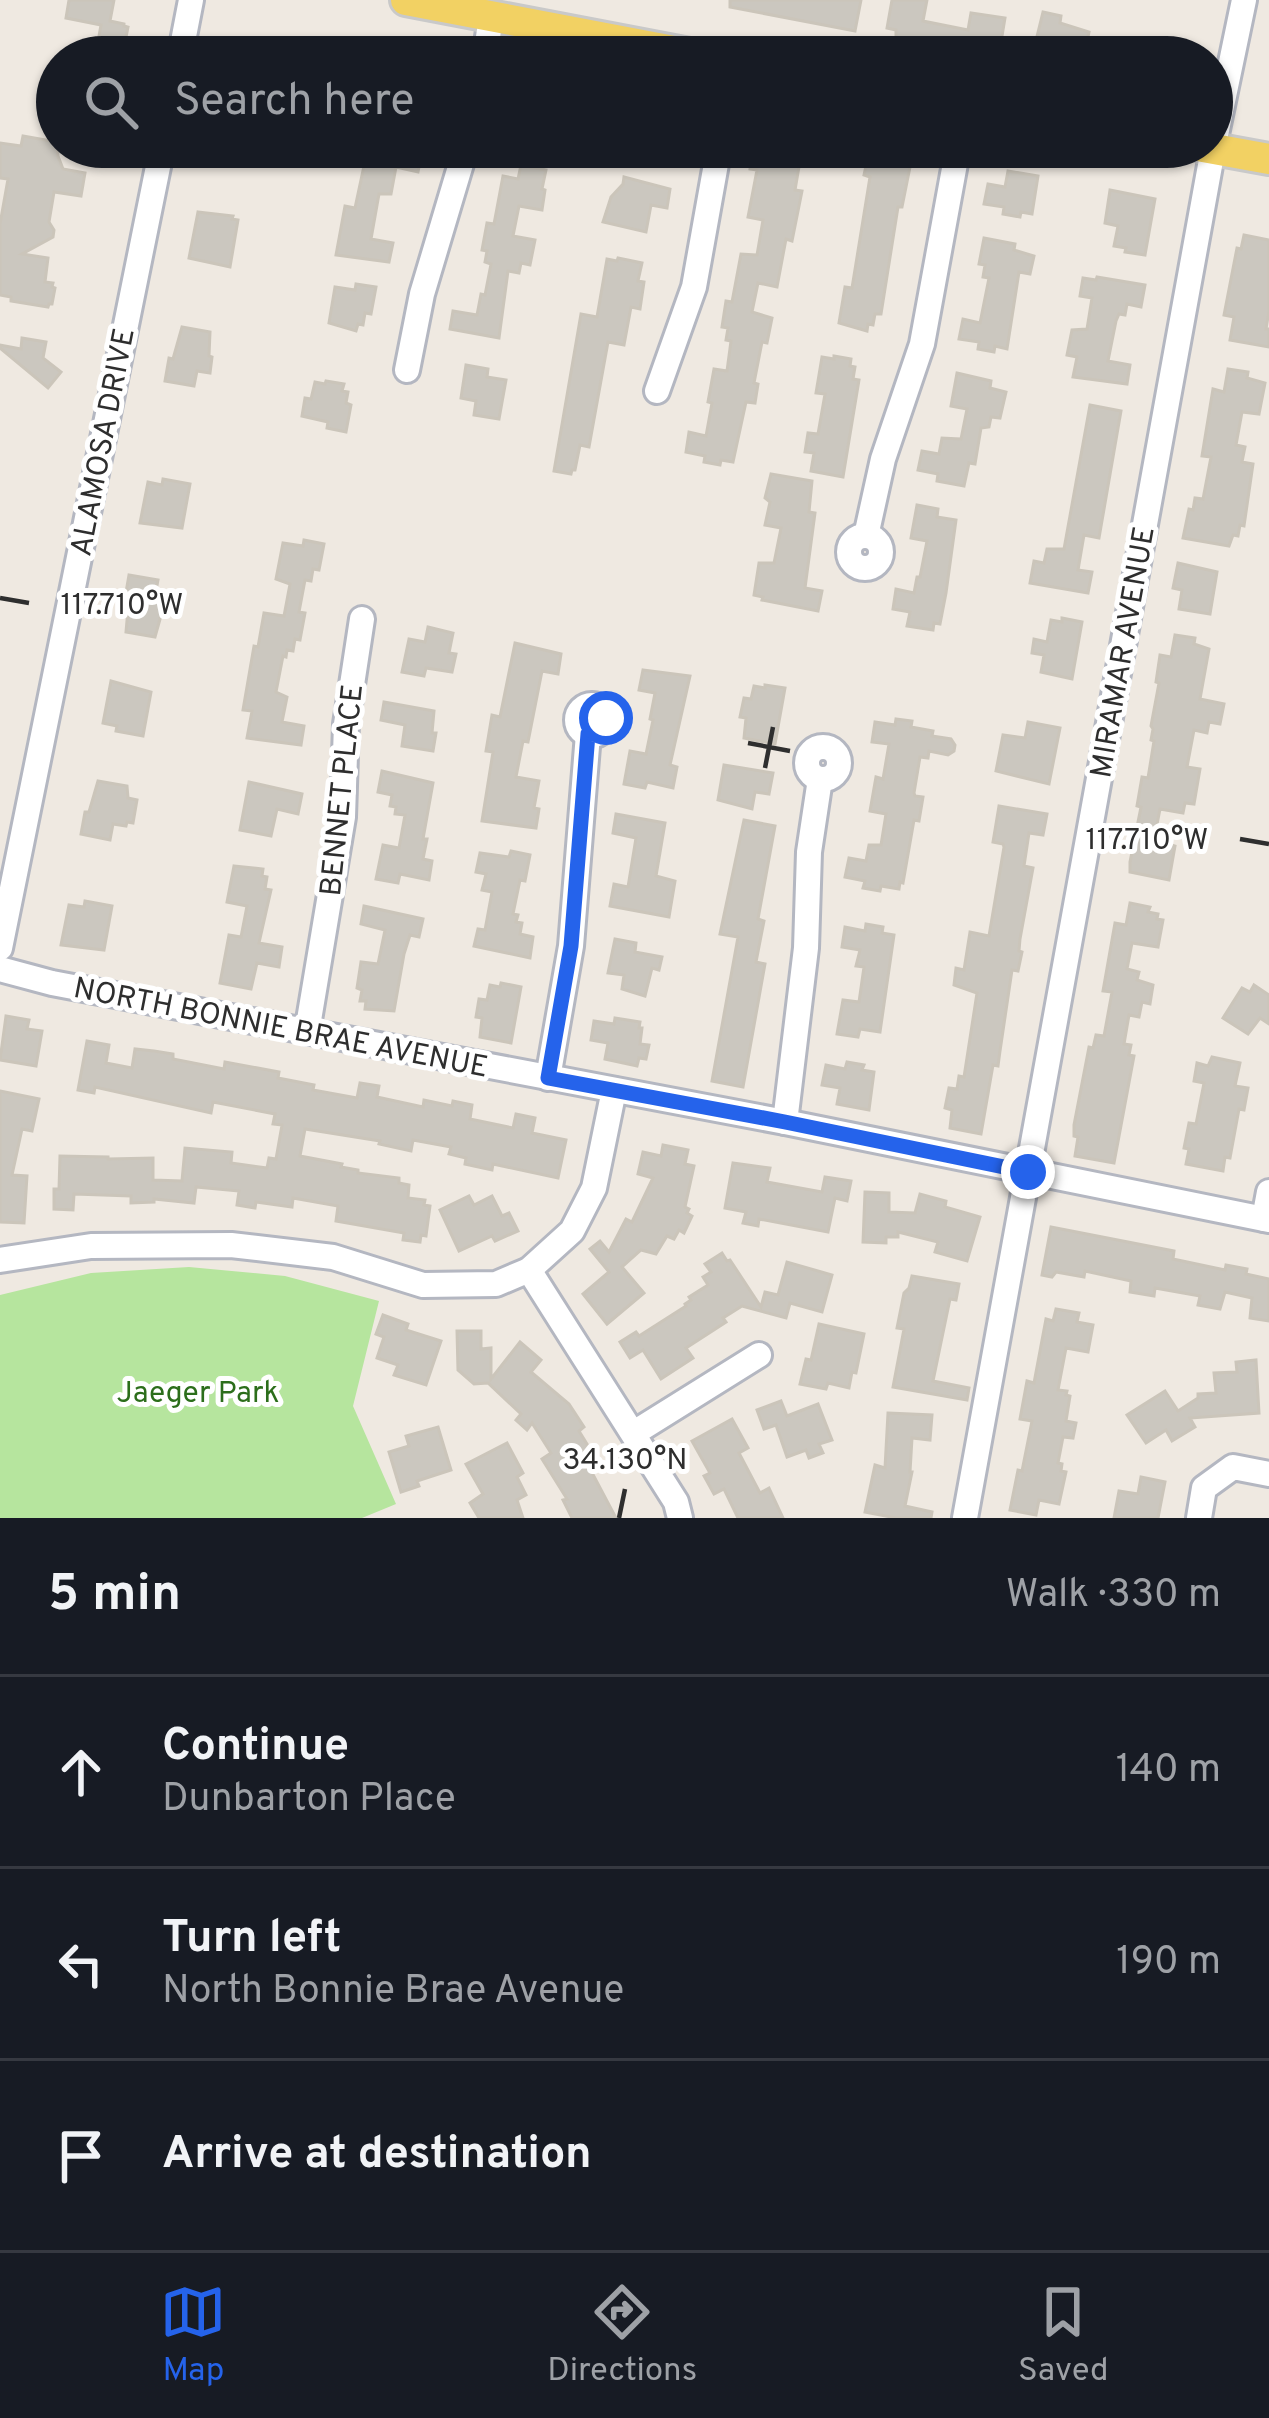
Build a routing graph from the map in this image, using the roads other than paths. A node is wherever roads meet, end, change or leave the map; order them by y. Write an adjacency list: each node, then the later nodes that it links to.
1 (191, 0): 5 (street)
2 (406, 0): 4 (main road)
3 (1244, 0): 8 (street, MIRAMAR AVENUE)
4 (491, 17): 6 (street); 7 (main road)
5 (184, 36)
6 (488, 36)
7 (593, 36)
8 (1233, 45)
9 (1233, 153): 10 (main road)
10 (1269, 159)
11 (158, 168): 22 (street, ALAMOSA DRIVE)
12 (460, 168): 16 (street)
13 (714, 168): 17 (street)
14 (954, 168): 18 (street)
15 (1204, 168): 28 (street, MIRAMAR AVENUE)
16 (407, 370)
17 (657, 391)
18 (866, 536)
19 (362, 619): 24 (street, BENNET PLACE)
20 (588, 734): 25 (street)
21 (820, 779): 27 (street)
22 (0, 948)
23 (0, 969): 24 (street, NORTH BONNIE BRAE AVENUE)
24 (307, 1032): 25 (street, NORTH BONNIE BRAE AVENUE)
25 (548, 1078): 26 (street, NORTH BONNIE BRAE AVENUE)
26 (614, 1090): 27 (street, NORTH BONNIE BRAE AVENUE); 32 (street)
27 (785, 1122): 28 (street, NORTH BONNIE BRAE AVENUE)
28 (1028, 1172): 30 (street, NORTH BONNIE BRAE AVENUE); 37 (street, MIRAMAR AVENUE)
29 (1269, 1192): 30 (street)
30 (1266, 1220)
31 (0, 1260): 32 (street)
32 (529, 1270): 34 (street)
33 (759, 1355): 34 (street)
34 (634, 1433): 36 (street)
35 (1269, 1474): 38 (street)
36 (680, 1518)
37 (965, 1518)
38 (1199, 1518)

